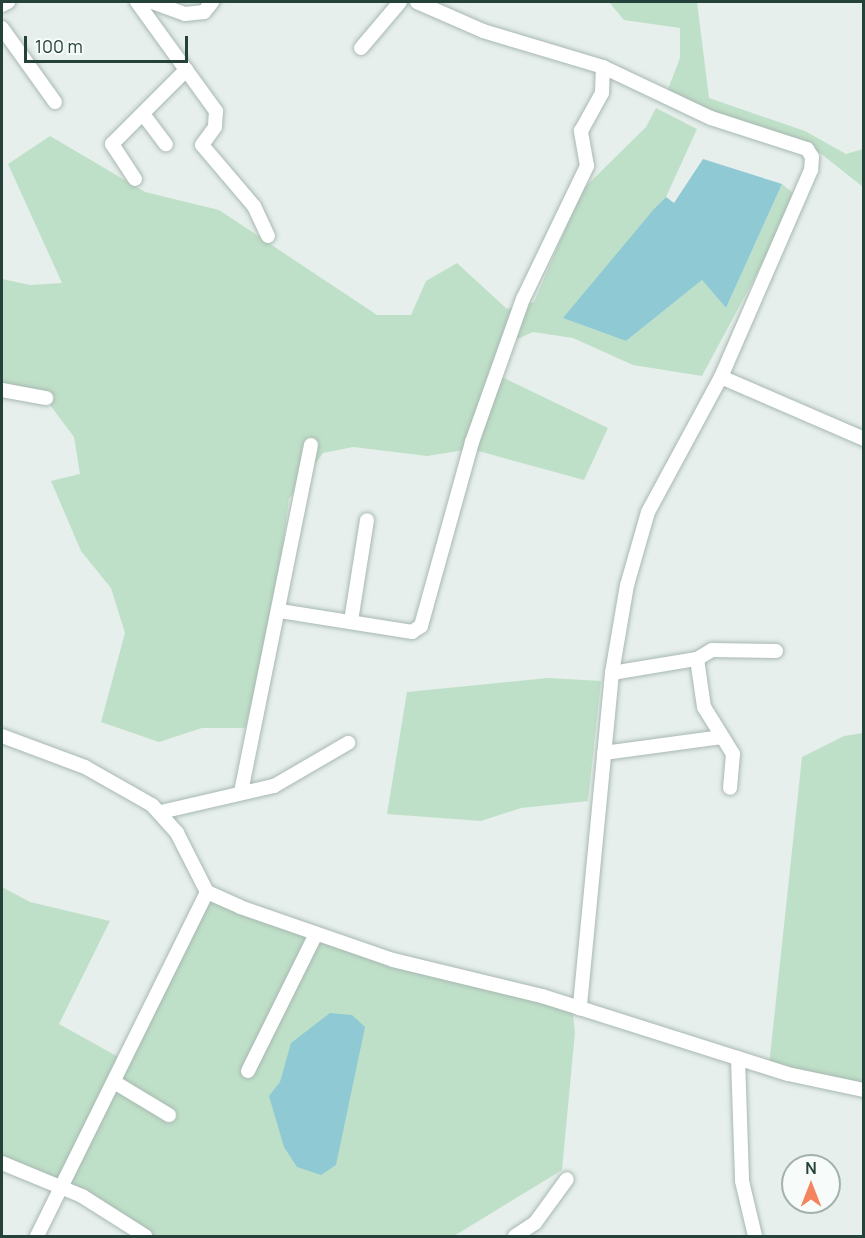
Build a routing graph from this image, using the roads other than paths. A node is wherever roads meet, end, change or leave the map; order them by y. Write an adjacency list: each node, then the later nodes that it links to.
1 (8, 2): 7 (street)
2 (137, 2): 11 (street)
3 (152, 2): 4 (street)
4 (212, 2)
5 (400, 2): 9 (street)
6 (417, 2): 10 (street)
7 (2, 5)
8 (2, 28): 12 (street)
9 (361, 48)
10 (603, 67): 17 (street); 24 (street)
11 (186, 70): 13 (street); 16 (street)
12 (55, 102)
13 (143, 114): 14 (street); 15 (street)
14 (166, 144)
15 (135, 178)
16 (268, 236)
17 (721, 377): 20 (street); 27 (street)
18 (2, 390): 19 (street)
19 (46, 398)
20 (864, 439)
21 (311, 445): 23 (street)
22 (368, 520): 24 (street)
23 (280, 611): 24 (street); 33 (street)
24 (351, 621)
25 (776, 651): 26 (street)
26 (697, 659): 27 (street); 29 (street)
27 (612, 673): 31 (street)
28 (2, 736): 34 (street)
29 (722, 737): 31 (street); 32 (street)
30 (348, 744): 33 (street)
31 (604, 753): 37 (street)
32 (730, 788)
33 (241, 792): 34 (street)
34 (162, 812): 35 (street)
35 (207, 892): 36 (street); 40 (street)
36 (316, 934): 37 (street); 39 (street)
37 (580, 1008): 38 (street)
38 (738, 1058): 41 (street); 49 (street)
39 (248, 1071)
40 (116, 1083): 42 (street); 45 (street)
41 (864, 1090)
42 (170, 1115)
43 (2, 1163): 45 (street)
44 (567, 1179): 48 (street)
45 (59, 1185): 46 (street); 47 (street)
46 (37, 1236)
47 (145, 1236)
48 (515, 1236)
49 (755, 1236)

